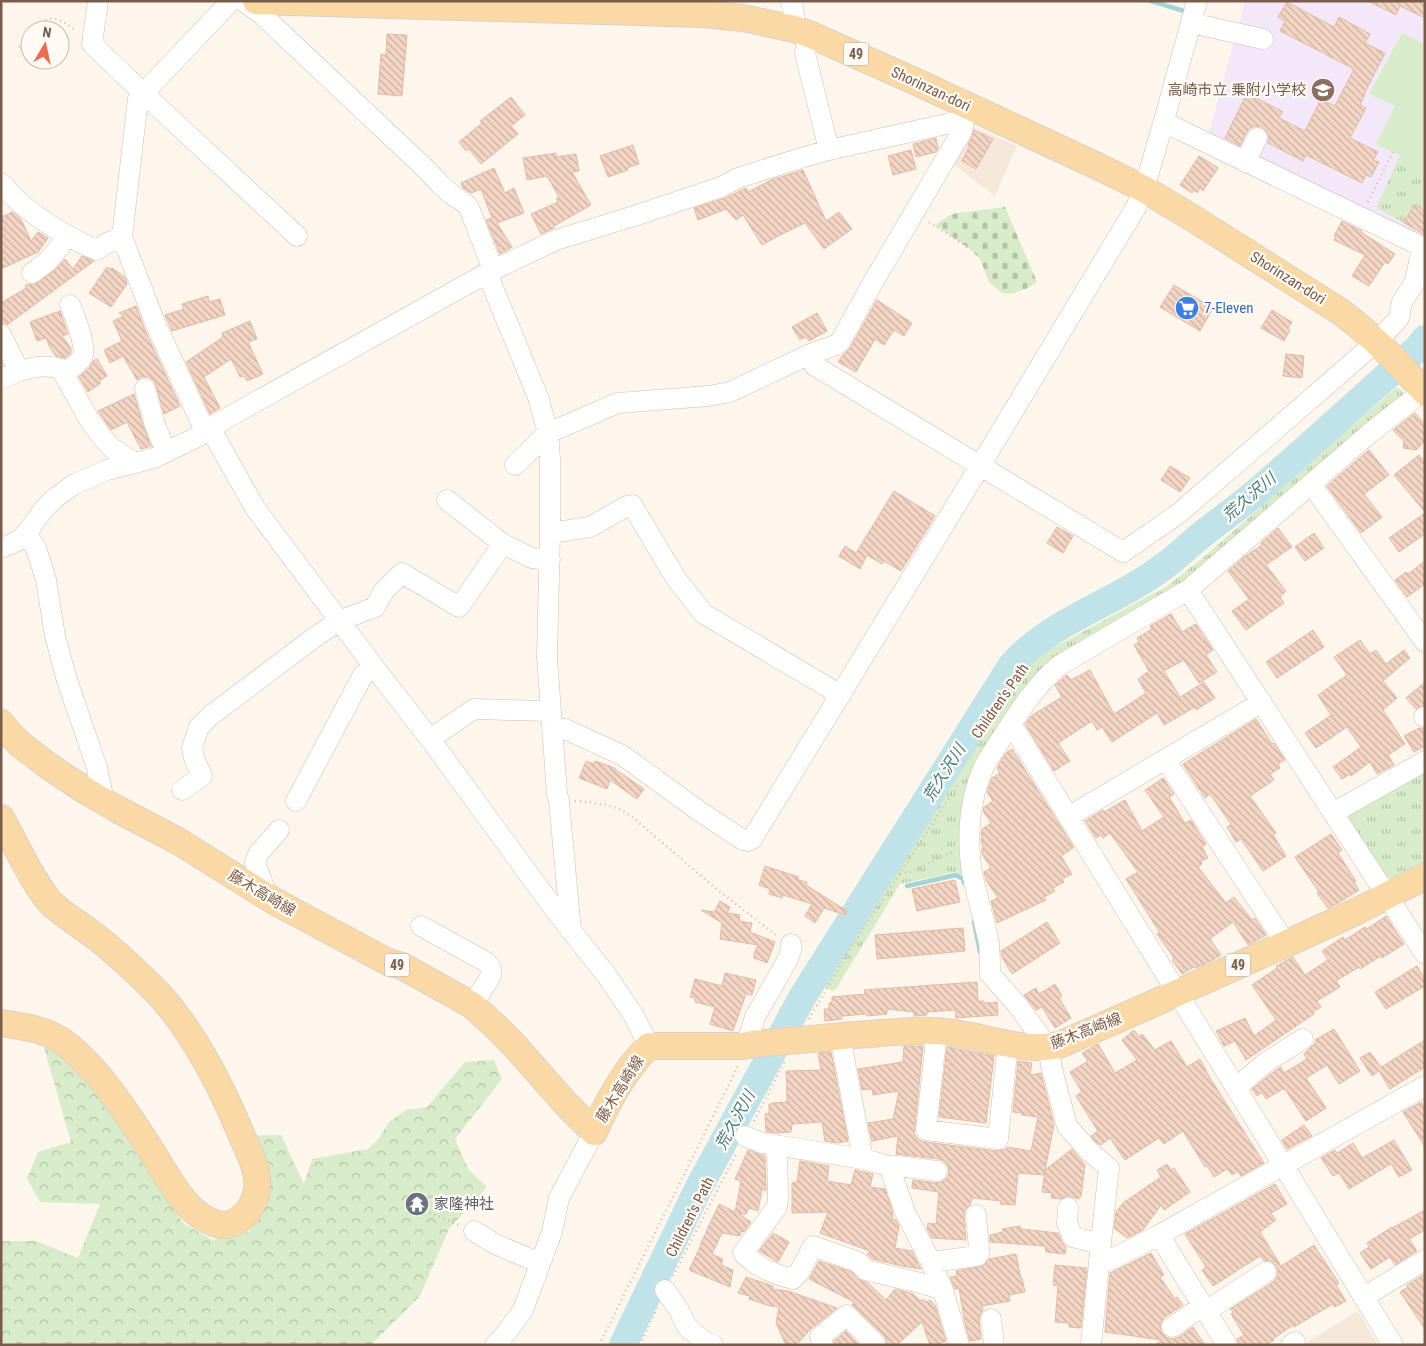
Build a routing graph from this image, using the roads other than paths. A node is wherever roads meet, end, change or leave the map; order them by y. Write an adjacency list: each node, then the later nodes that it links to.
1 (98, 1): 10 (street)
2 (232, 1): 10 (street)
3 (243, 1): 22 (street)
4 (256, 1): 8 (main road, Shorinzan-dori / 49)
5 (791, 1): 8 (street)
6 (1197, 1): 7 (street)
7 (1191, 23): 9 (street); 12 (street)
8 (802, 31): 11 (main road, Shorinzan-dori / 49); 14 (street)
9 (1262, 39)
10 (143, 93): 19 (street); 20 (street)
11 (967, 113): 14 (street); 17 (main road, Shorinzan-dori / 49); 27 (street)
12 (1163, 124): 15 (street); 17 (street)
13 (1257, 138): 15 (street)
14 (829, 150): 22 (street)
15 (1245, 162): 21 (street)
16 (1, 183): 18 (street)
17 (1144, 189): 26 (main road, Shorinzan-dori / 49); 37 (street)
18 (68, 236): 20 (street); 23 (street)
19 (297, 236)
20 (122, 237): 32 (street)
21 (1425, 249): 26 (street)
22 (490, 271): 32 (street); 33 (street)
23 (32, 273)
24 (70, 304): 28 (street)
25 (1, 336): 29 (street)
26 (1379, 343): 31 (main road, Shorinzan-dori / 49); 37 (street)
27 (808, 356): 33 (street); 37 (street)
28 (64, 373): 29 (street); 35 (street)
29 (10, 375)
30 (145, 389): 34 (street)
31 (1417, 391): 38 (street)
32 (207, 430): 34 (street); 47 (street)
33 (548, 433): 36 (street); 40 (street)
34 (166, 452): 35 (street)
35 (135, 463): 41 (street)
36 (515, 465)
37 (980, 466): 50 (street)
38 (1311, 484): 45 (street); 46 (street)
39 (447, 500): 42 (street)
40 (550, 533): 44 (street); 50 (street)
41 (26, 534): 43 (street); 59 (street)
42 (503, 544): 44 (street); 47 (street)
43 (1, 548)
44 (550, 560): 52 (street)
45 (1188, 590): 51 (street); 54 (street)
46 (1418, 619): 48 (street)
47 (339, 621): 49 (street); 58 (street)
48 (1425, 642)
49 (374, 667): 55 (street); 60 (street)
50 (841, 695): 52 (street)
51 (1262, 702): 56 (street); 61 (street)
52 (552, 719): 55 (street); 69 (street)
53 (1, 723): 59 (main road, 藤木高崎線 / 49)
54 (1010, 726): 62 (street); 82 (street)
55 (430, 739): 69 (street)
56 (1165, 759): 62 (street); 71 (street)
57 (1425, 761): 61 (street)
58 (182, 790)
59 (104, 801): 66 (main road, 藤木高崎線 / 49)
60 (296, 801)
61 (1333, 813): 67 (street)
62 (1068, 817): 73 (street)
63 (1, 818): 75 (main road)
64 (279, 830): 66 (street)
65 (1425, 877): 67 (main road, 藤木高崎線 / 49)
66 (261, 893): 74 (main road, 藤木高崎線 / 49)
67 (1388, 895): 71 (main road, 藤木高崎線 / 49); 72 (street)
68 (421, 926): 74 (street)
69 (572, 931): 81 (street)
70 (791, 944): 80 (street)
71 (1286, 944): 73 (main road, 藤木高崎線 / 49)
72 (1425, 954)
73 (1176, 993): 82 (main road, 藤木高崎線 / 49); 84 (street)
74 (472, 1005): 85 (main road, 藤木高崎線 / 49)
75 (1, 1022)
76 (937, 1031): 77 (main road, 藤木高崎線 / 49); 79 (main road, 藤木高崎線 / 49); 79 (street)
77 (840, 1036): 80 (main road, 藤木高崎線 / 49); 88 (street)
78 (1303, 1039): 84 (street)
79 (1008, 1044): 82 (main road, 藤木高崎線 / 49)
80 (748, 1045): 81 (main road, 藤木高崎線 / 49)
81 (649, 1046): 85 (main road, 藤木高崎線)
82 (1048, 1047): 96 (street)
83 (1425, 1086): 90 (street)
84 (1236, 1088): 90 (street)
85 (594, 1132): 99 (street)
86 (746, 1136): 87 (street)
87 (777, 1146): 88 (street); 102 (street)
88 (863, 1159): 89 (street)
89 (889, 1166): 91 (street); 98 (street)
90 (1283, 1166): 95 (street); 103 (street)
91 (937, 1171)
92 (1068, 1208): 96 (street)
93 (976, 1215): 98 (street)
94 (474, 1231): 99 (street)
95 (1159, 1235): 96 (street); 104 (street)
96 (1100, 1252): 113 (street)
97 (1425, 1260): 103 (street)
98 (931, 1262): 102 (street)
99 (540, 1263): 107 (street)
100 (1266, 1272): 104 (street)
101 (665, 1290): 108 (street)
102 (943, 1290): 111 (street)
103 (1364, 1297): 115 (street)
104 (1205, 1308): 106 (street); 114 (street)
105 (991, 1319): 112 (street)
106 (1172, 1327)
107 (495, 1345)
108 (713, 1345)
109 (823, 1345): 110 (street)
110 (876, 1345)
111 (959, 1345)
112 (994, 1345)
113 (1091, 1345)
114 (1228, 1345)
115 (1393, 1345)

